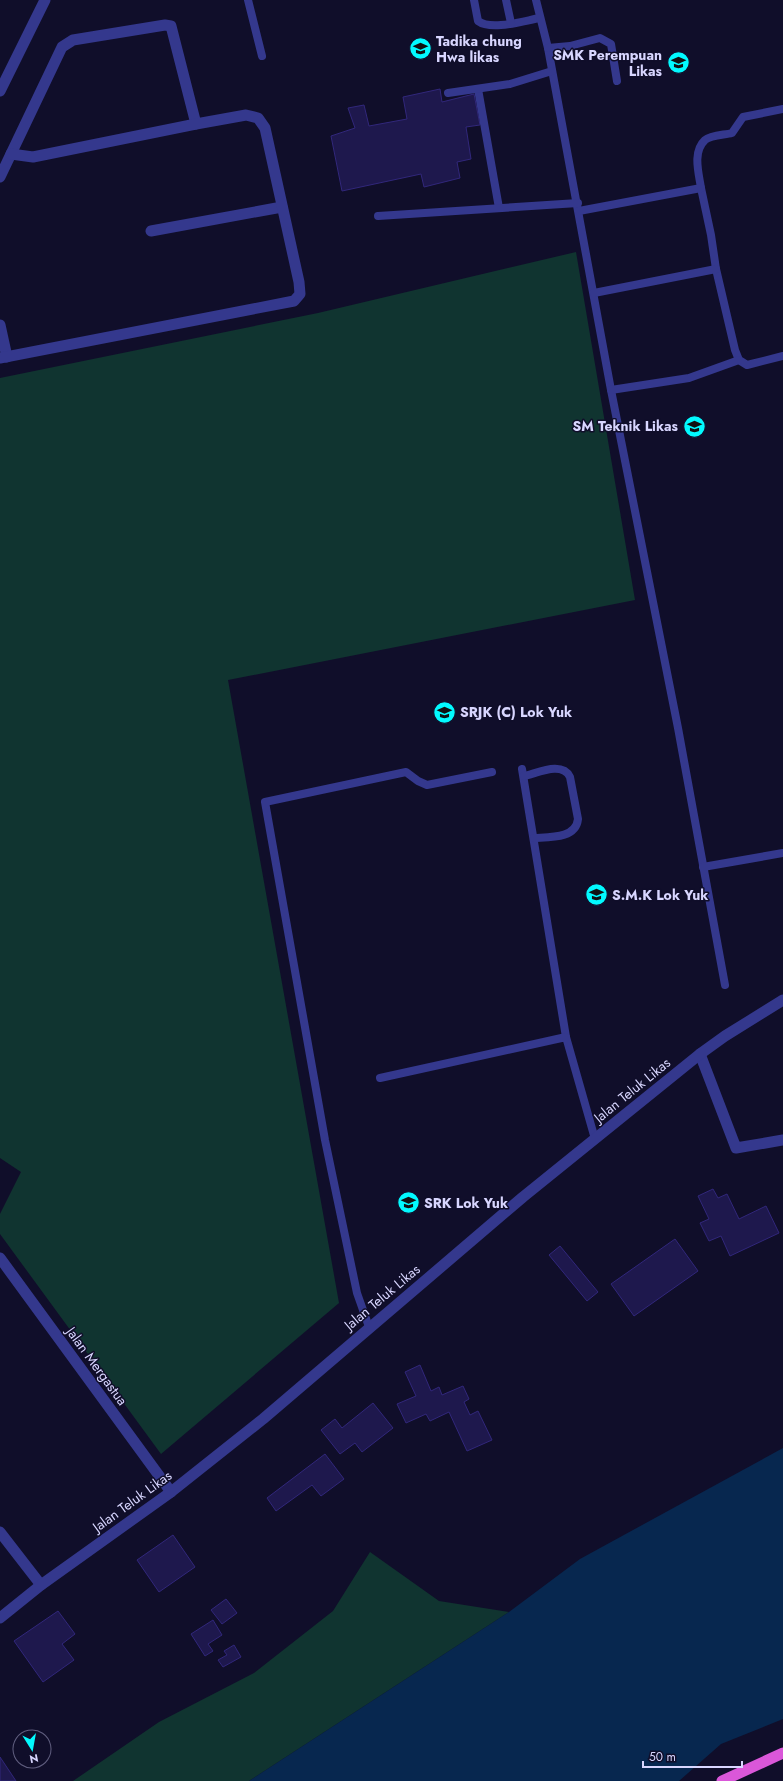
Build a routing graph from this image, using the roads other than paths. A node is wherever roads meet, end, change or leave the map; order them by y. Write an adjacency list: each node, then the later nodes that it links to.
1 (45, 0): 13 (street)
2 (248, 0): 9 (lane)
3 (474, 0): 7 (lane)
4 (506, 0): 7 (lane)
5 (536, 0): 6 (lane)
6 (540, 18): 7 (lane); 8 (lane)
7 (511, 23)
8 (548, 48): 10 (lane); 11 (lane)
9 (262, 56)
10 (552, 71): 12 (lane); 21 (lane)
11 (617, 81)
12 (478, 89): 14 (lane); 22 (lane)
13 (0, 91)
14 (448, 93)
15 (783, 109): 19 (lane)
16 (196, 124): 17 (street); 17 (street); 20 (street)
17 (11, 154): 18 (street)
18 (0, 177)
19 (701, 188): 21 (lane); 25 (lane)
20 (282, 207): 24 (street); 29 (street)
21 (578, 207): 22 (lane); 26 (lane)
22 (499, 208): 23 (lane)
23 (378, 216)
24 (151, 231)
25 (716, 269): 26 (lane); 30 (lane)
26 (594, 293): 31 (lane)
27 (0, 325): 29 (street)
28 (783, 356): 30 (lane)
29 (3, 357)
30 (739, 360): 31 (lane)
31 (611, 390): 35 (lane)
32 (492, 772): 44 (lane)
33 (534, 838): 33 (lane); 38 (lane)
34 (783, 853): 35 (lane)
35 (703, 867): 36 (lane)
36 (725, 984)
37 (783, 1000): 39 (street, Jalan Teluk Likas)
38 (566, 1037): 40 (lane); 41 (lane)
39 (700, 1054): 41 (street, Jalan Teluk Likas); 42 (street)
40 (380, 1078)
41 (595, 1138): 44 (street, Jalan Teluk Likas)
42 (783, 1140)
43 (0, 1258): 45 (street, Jalan Mergastua)
44 (369, 1327): 45 (street, Jalan Teluk Likas)
45 (171, 1492): 47 (street, Jalan Teluk Likas)
46 (0, 1532): 47 (street)
47 (41, 1585): 48 (street, Jalan Teluk Likas)
48 (0, 1618)
49 (783, 1753): 50 (highway)
50 (722, 1781)

